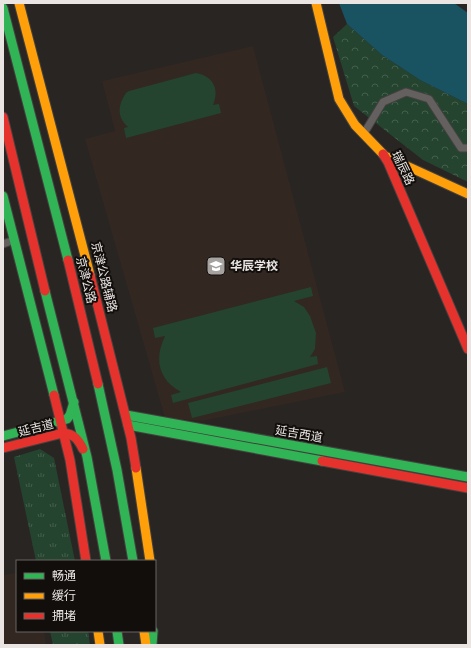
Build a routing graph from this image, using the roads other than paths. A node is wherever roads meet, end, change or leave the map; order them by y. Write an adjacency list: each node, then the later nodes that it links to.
1 (9, 3): 6 (main road)
2 (19, 3): 18 (main road, 京津公路辅路)
3 (316, 3): 10 (main road, 瑞辰路)
4 (320, 3): 8 (main road, 瑞辰路)
5 (3, 8): 6 (main road, 京津公路)
6 (12, 39): 29 (main road, 京津公路)
7 (3, 117): 17 (main road)
8 (366, 130): 9 (street); 10 (main road, 瑞辰路)
9 (468, 148)
10 (389, 157): 11 (main road); 15 (main road, 瑞辰路); 16 (main road, 瑞辰路)
11 (468, 194)
12 (3, 196): 13 (main road)
13 (14, 240): 14 (street); 19 (main road)
14 (3, 244)
15 (468, 335)
16 (468, 349)
17 (74, 402): 19 (main road, 延吉道); 24 (main road)
18 (126, 415): 20 (main road, 京津公路辅路); 25 (main road, 延吉西道)
19 (60, 421): 21 (main road); 22 (main road, 延吉道)
20 (128, 425): 26 (main road, 延吉西道); 30 (main road, 京津公路辅路)
21 (63, 433): 23 (main road, 延吉道); 24 (main road, 延吉道); 27 (main road)
22 (3, 436)
23 (3, 448)
24 (86, 457): 28 (main road)
25 (468, 477)
26 (468, 488)
27 (86, 560)
28 (106, 560)
29 (133, 560)
30 (150, 560)
31 (98, 632): 35 (main road)
32 (117, 632): 36 (main road)
33 (144, 632): 37 (main road)
34 (153, 632): 38 (main road)
35 (100, 645)
36 (119, 645)
37 (146, 645)
38 (152, 645)

